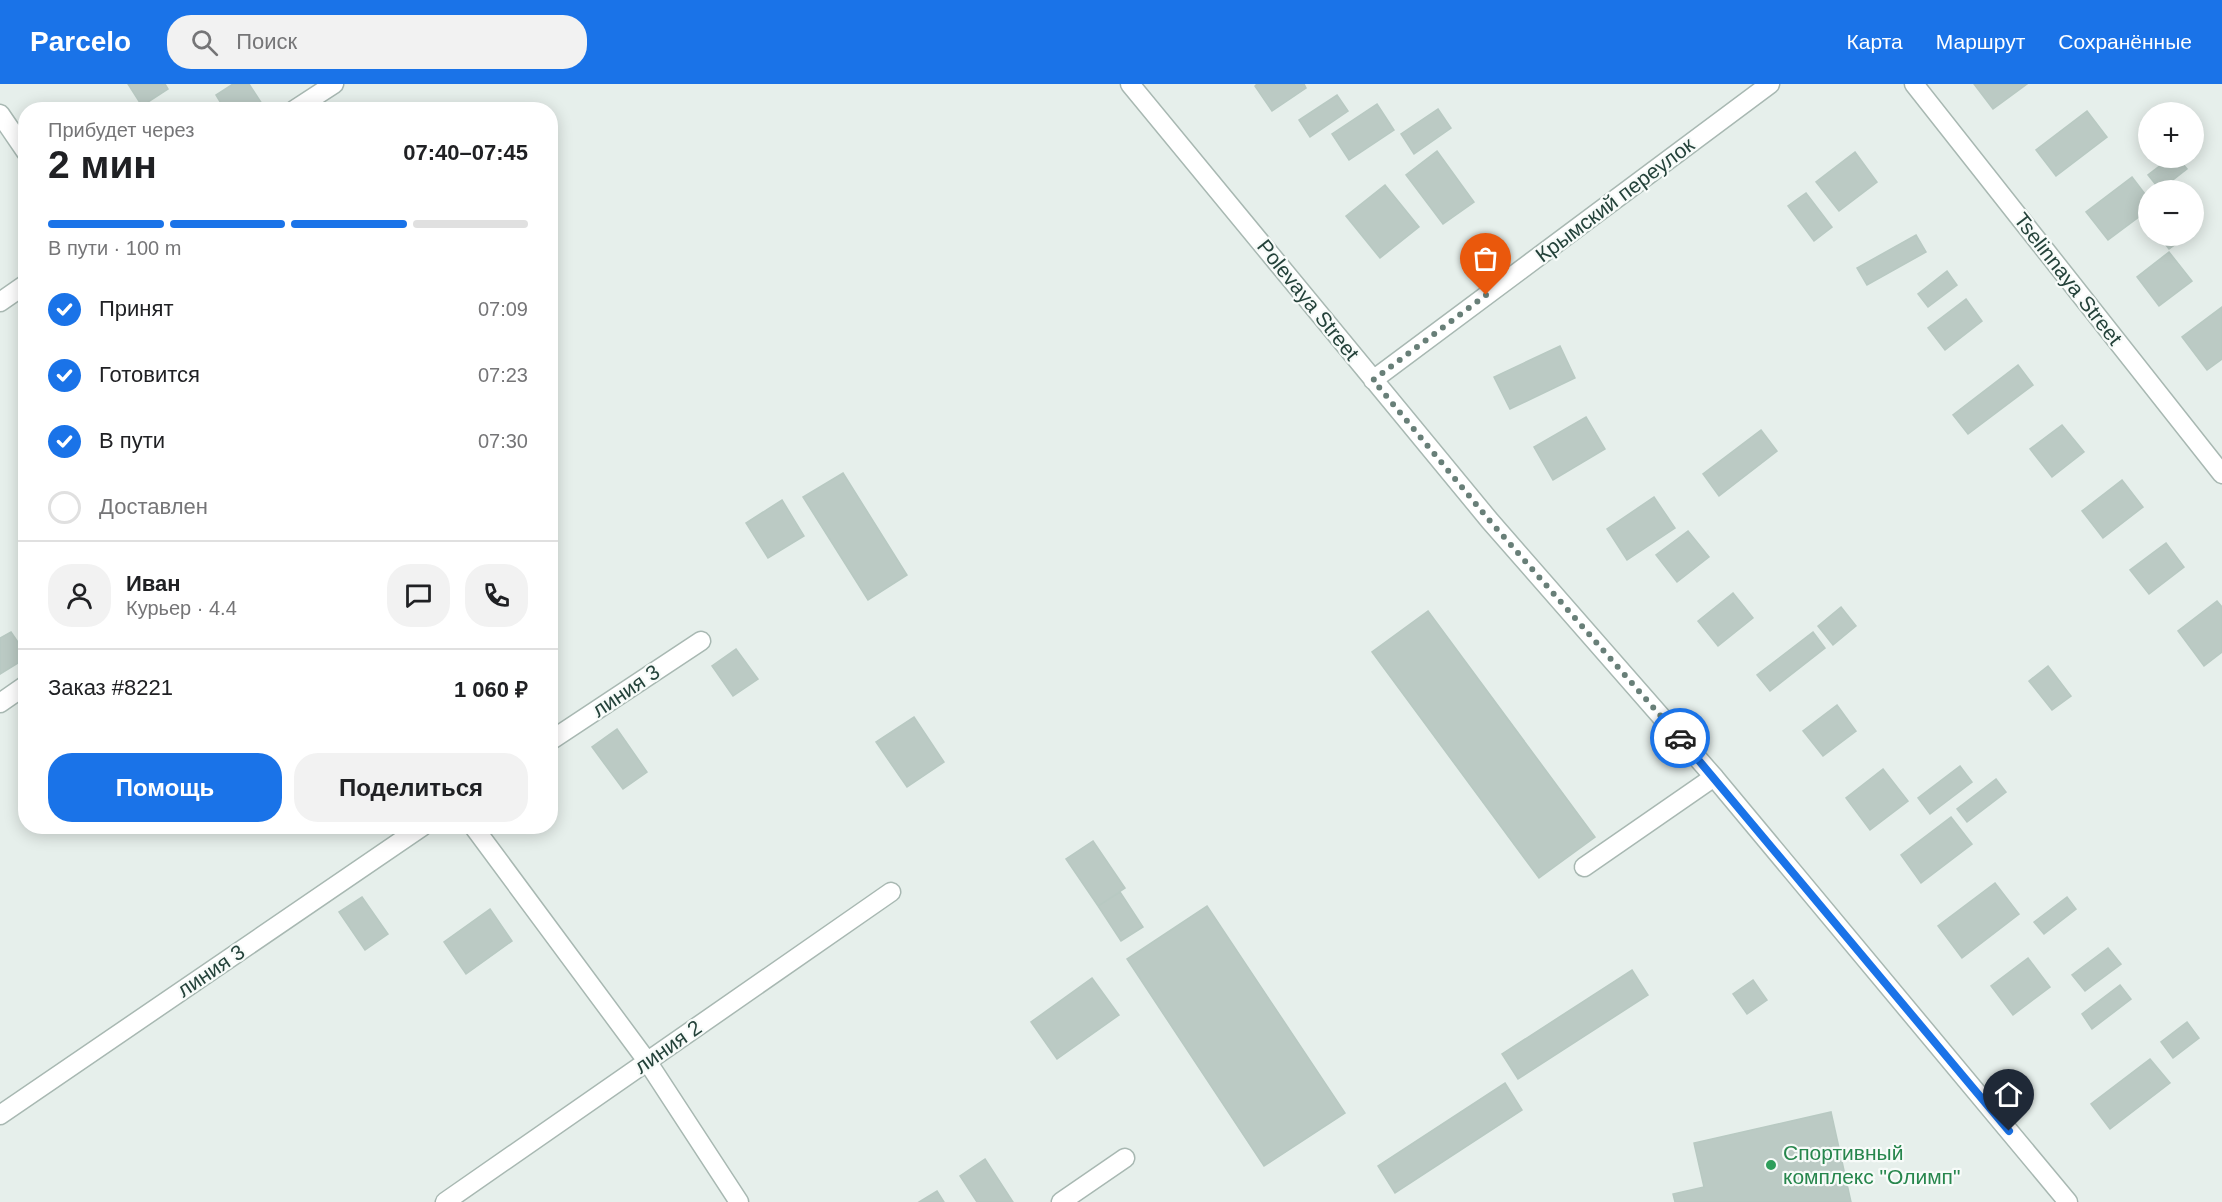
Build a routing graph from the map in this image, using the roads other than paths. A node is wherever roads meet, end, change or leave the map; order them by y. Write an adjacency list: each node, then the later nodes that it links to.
1 (334, 84): 5 (street)
2 (1130, 84): 10 (street, Polevaya Street)
3 (1770, 84): 10 (street, Крымский переулок)
4 (1914, 84): 11 (street, Tselinnaya Street)
5 (306, 102)
6 (0, 114): 7 (street)
7 (18, 140)
8 (18, 290): 9 (street)
9 (0, 302)
10 (1373, 380): 16 (street, Polevaya Street)
11 (2222, 474)
12 (701, 641): 15 (street, линия 3)
13 (18, 691): 14 (street)
14 (0, 703)
15 (558, 736)
16 (1714, 777): 19 (street); 27 (street, Polevaya Street)
17 (411, 834): 22 (street, линия 3)
18 (479, 834): 21 (street)
19 (1584, 867)
20 (891, 892): 21 (street, линия 2)
21 (647, 1060): 24 (street, линия 2); 25 (street)
22 (0, 1115)
23 (1125, 1158): 26 (street)
24 (445, 1202)
25 (739, 1202)
26 (1061, 1202)
27 (2068, 1202)

